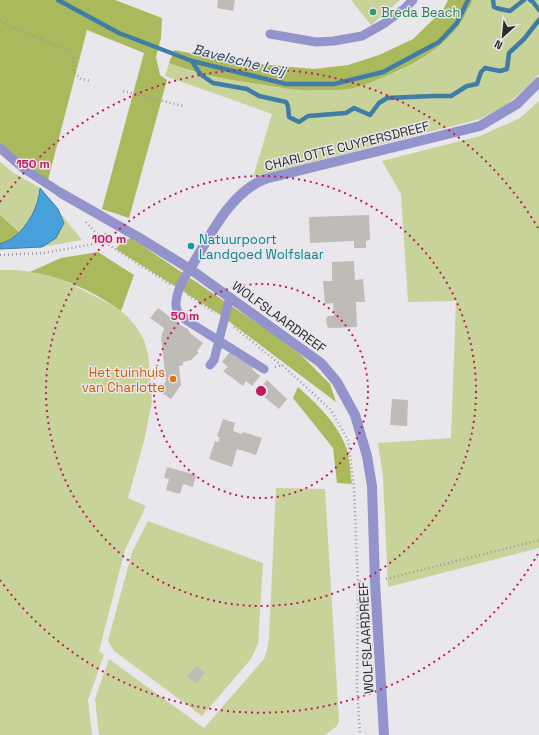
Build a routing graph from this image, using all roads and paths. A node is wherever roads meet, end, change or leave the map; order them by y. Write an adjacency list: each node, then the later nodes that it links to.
1 (413, 0): 3 (lane)
2 (0, 21): 4 (path)
3 (270, 34)
4 (91, 81)
5 (539, 82): 11 (street, CHARLOTTE CUYPERSDREEF)
6 (123, 91): 7 (path)
7 (183, 106)
8 (0, 148): 9 (lane, WOLFSLAARDREEF)
9 (61, 193): 11 (street, WOLFSLAARDREEF)
10 (0, 254): 12 (path)
11 (190, 269): 12 (lane); 13 (street, WOLFSLAARDREEF)
12 (179, 289): 14 (lane)
13 (230, 297): 14 (lane); 18 (street, WOLFSLAARDREEF)
14 (219, 340): 15 (lane); 16 (lane)
15 (210, 364)
16 (264, 369): 19 (path)
17 (539, 540): 18 (path)
18 (375, 582): 20 (street, WOLFSLAARDREEF)
19 (360, 735)
20 (384, 735)

